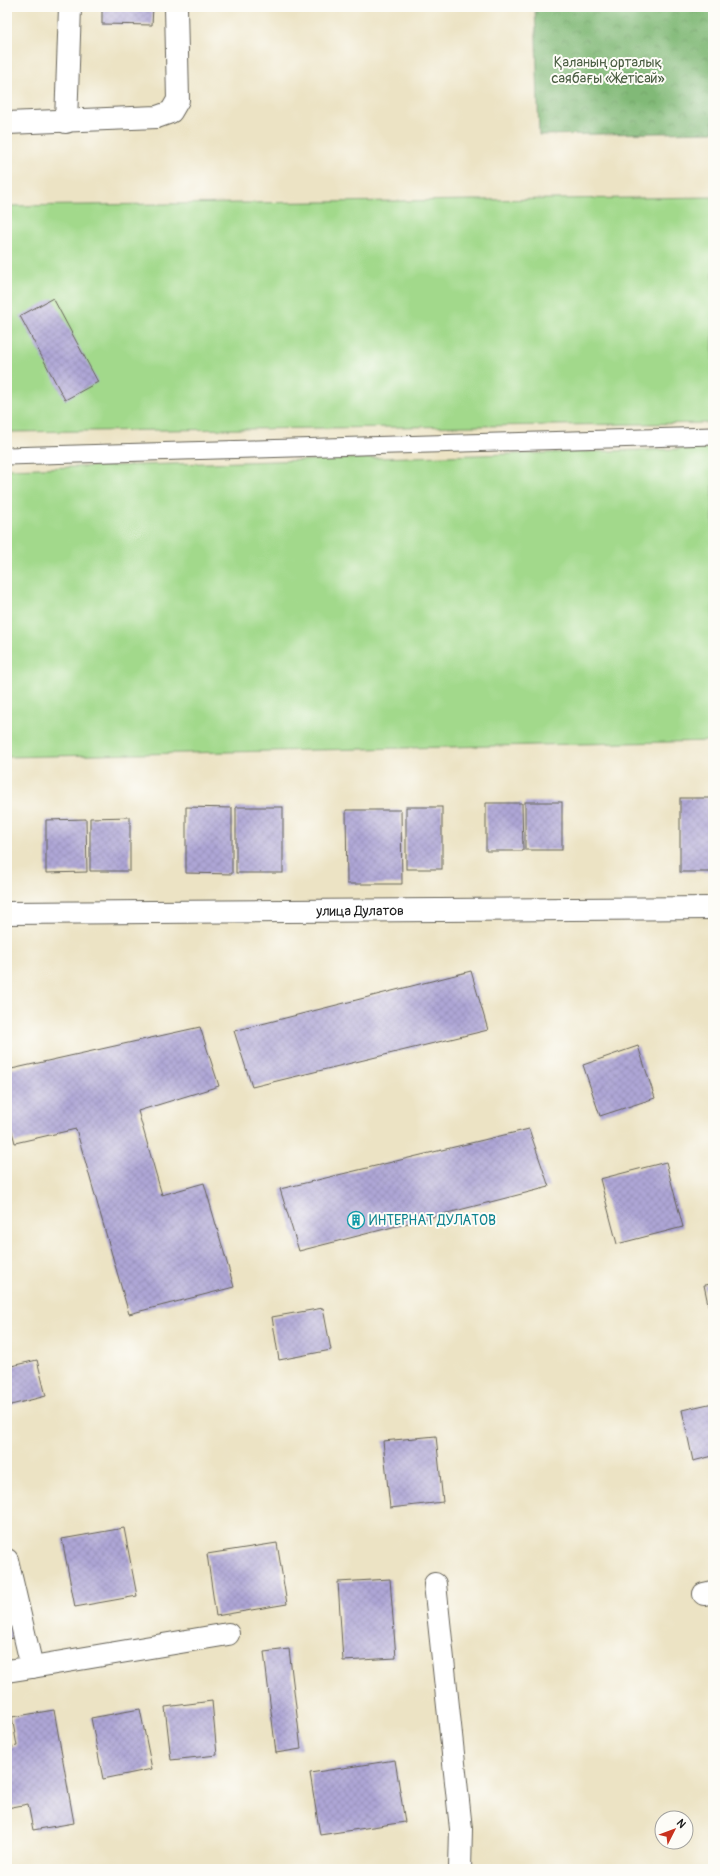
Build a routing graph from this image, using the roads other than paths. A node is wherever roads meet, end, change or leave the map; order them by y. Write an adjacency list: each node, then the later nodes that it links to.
1 (70, 7): 3 (street)
2 (176, 7): 3 (street)
3 (66, 122): 4 (street)
4 (7, 124)
5 (713, 436): 6 (lane)
6 (7, 456)
7 (713, 908): 8 (street, улица Дулатов)
8 (7, 913)
9 (7, 1560): 12 (street)
10 (435, 1584): 14 (street)
11 (228, 1634): 12 (street)
12 (32, 1668): 13 (street)
13 (7, 1671)
14 (460, 1869)

